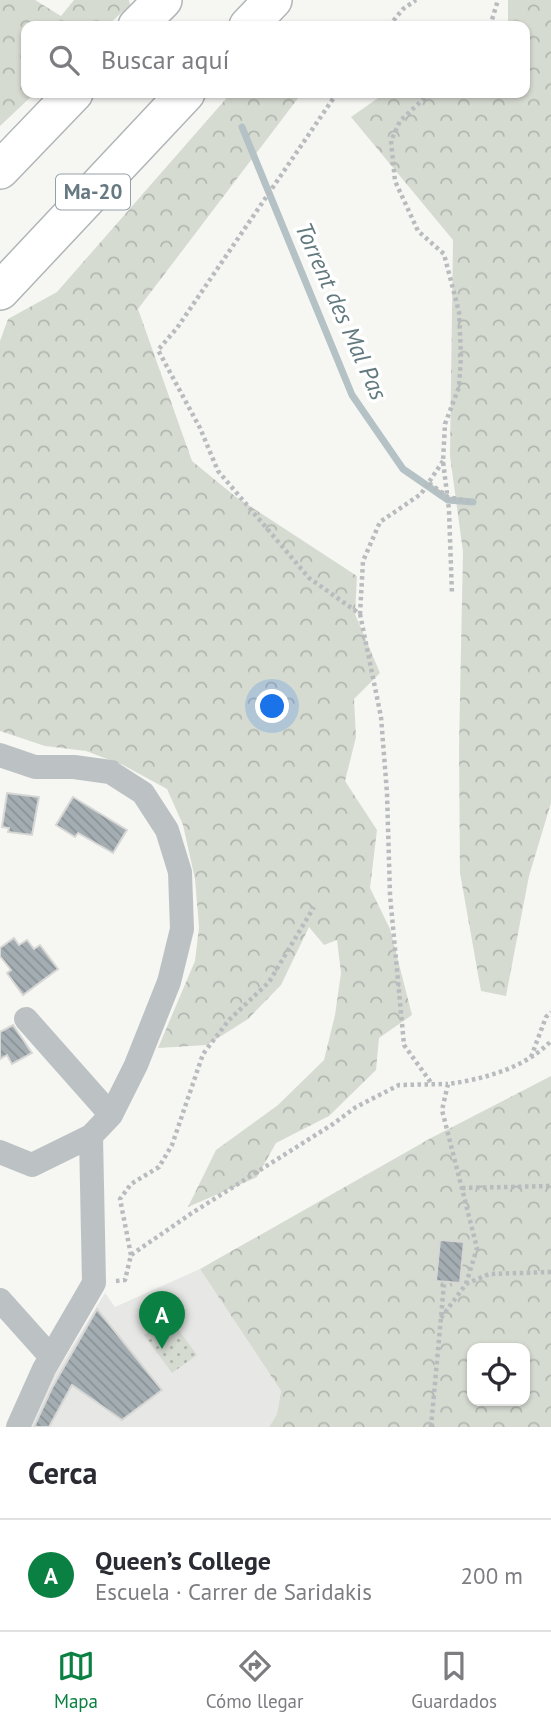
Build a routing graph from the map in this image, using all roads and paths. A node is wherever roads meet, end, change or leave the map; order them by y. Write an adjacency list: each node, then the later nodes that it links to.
1 (163, 0): 5 (highway)
2 (273, 0): 6 (highway)
3 (416, 0): 7 (path)
4 (498, 0): 8 (path)
5 (142, 21)
6 (253, 21)
7 (393, 21)
8 (492, 21)
9 (69, 98): 13 (highway)
10 (181, 98): 14 (highway, Ma-20)
11 (334, 98): 20 (path)
12 (425, 98): 15 (path)
13 (0, 170)
14 (0, 291)
15 (443, 461): 16 (path); 17 (path)
16 (429, 483): 17 (path); 20 (path)
17 (448, 496): 18 (path); 19 (path)
18 (473, 502)
19 (452, 595)
20 (360, 614): 27 (path)
21 (0, 755): 29 (street)
22 (314, 907): 34 (path)
23 (551, 1012): 26 (path)
24 (26, 1019): 29 (street)
25 (551, 1041): 26 (path)
26 (531, 1058): 28 (path)
27 (432, 1084): 28 (path); 34 (path)
28 (448, 1084): 33 (path)
29 (111, 1115): 30 (street)
30 (91, 1136): 31 (street); 36 (street)
31 (0, 1152)
32 (551, 1186): 33 (path)
33 (463, 1188): 38 (path)
34 (131, 1255): 36 (path)
35 (551, 1272): 38 (path)
36 (94, 1283): 41 (street)
37 (444, 1284): 40 (path)
38 (466, 1284): 40 (path)
39 (0, 1300): 41 (street)
40 (441, 1318): 43 (path)
41 (51, 1357): 42 (street)
42 (18, 1427)
43 (431, 1427)

